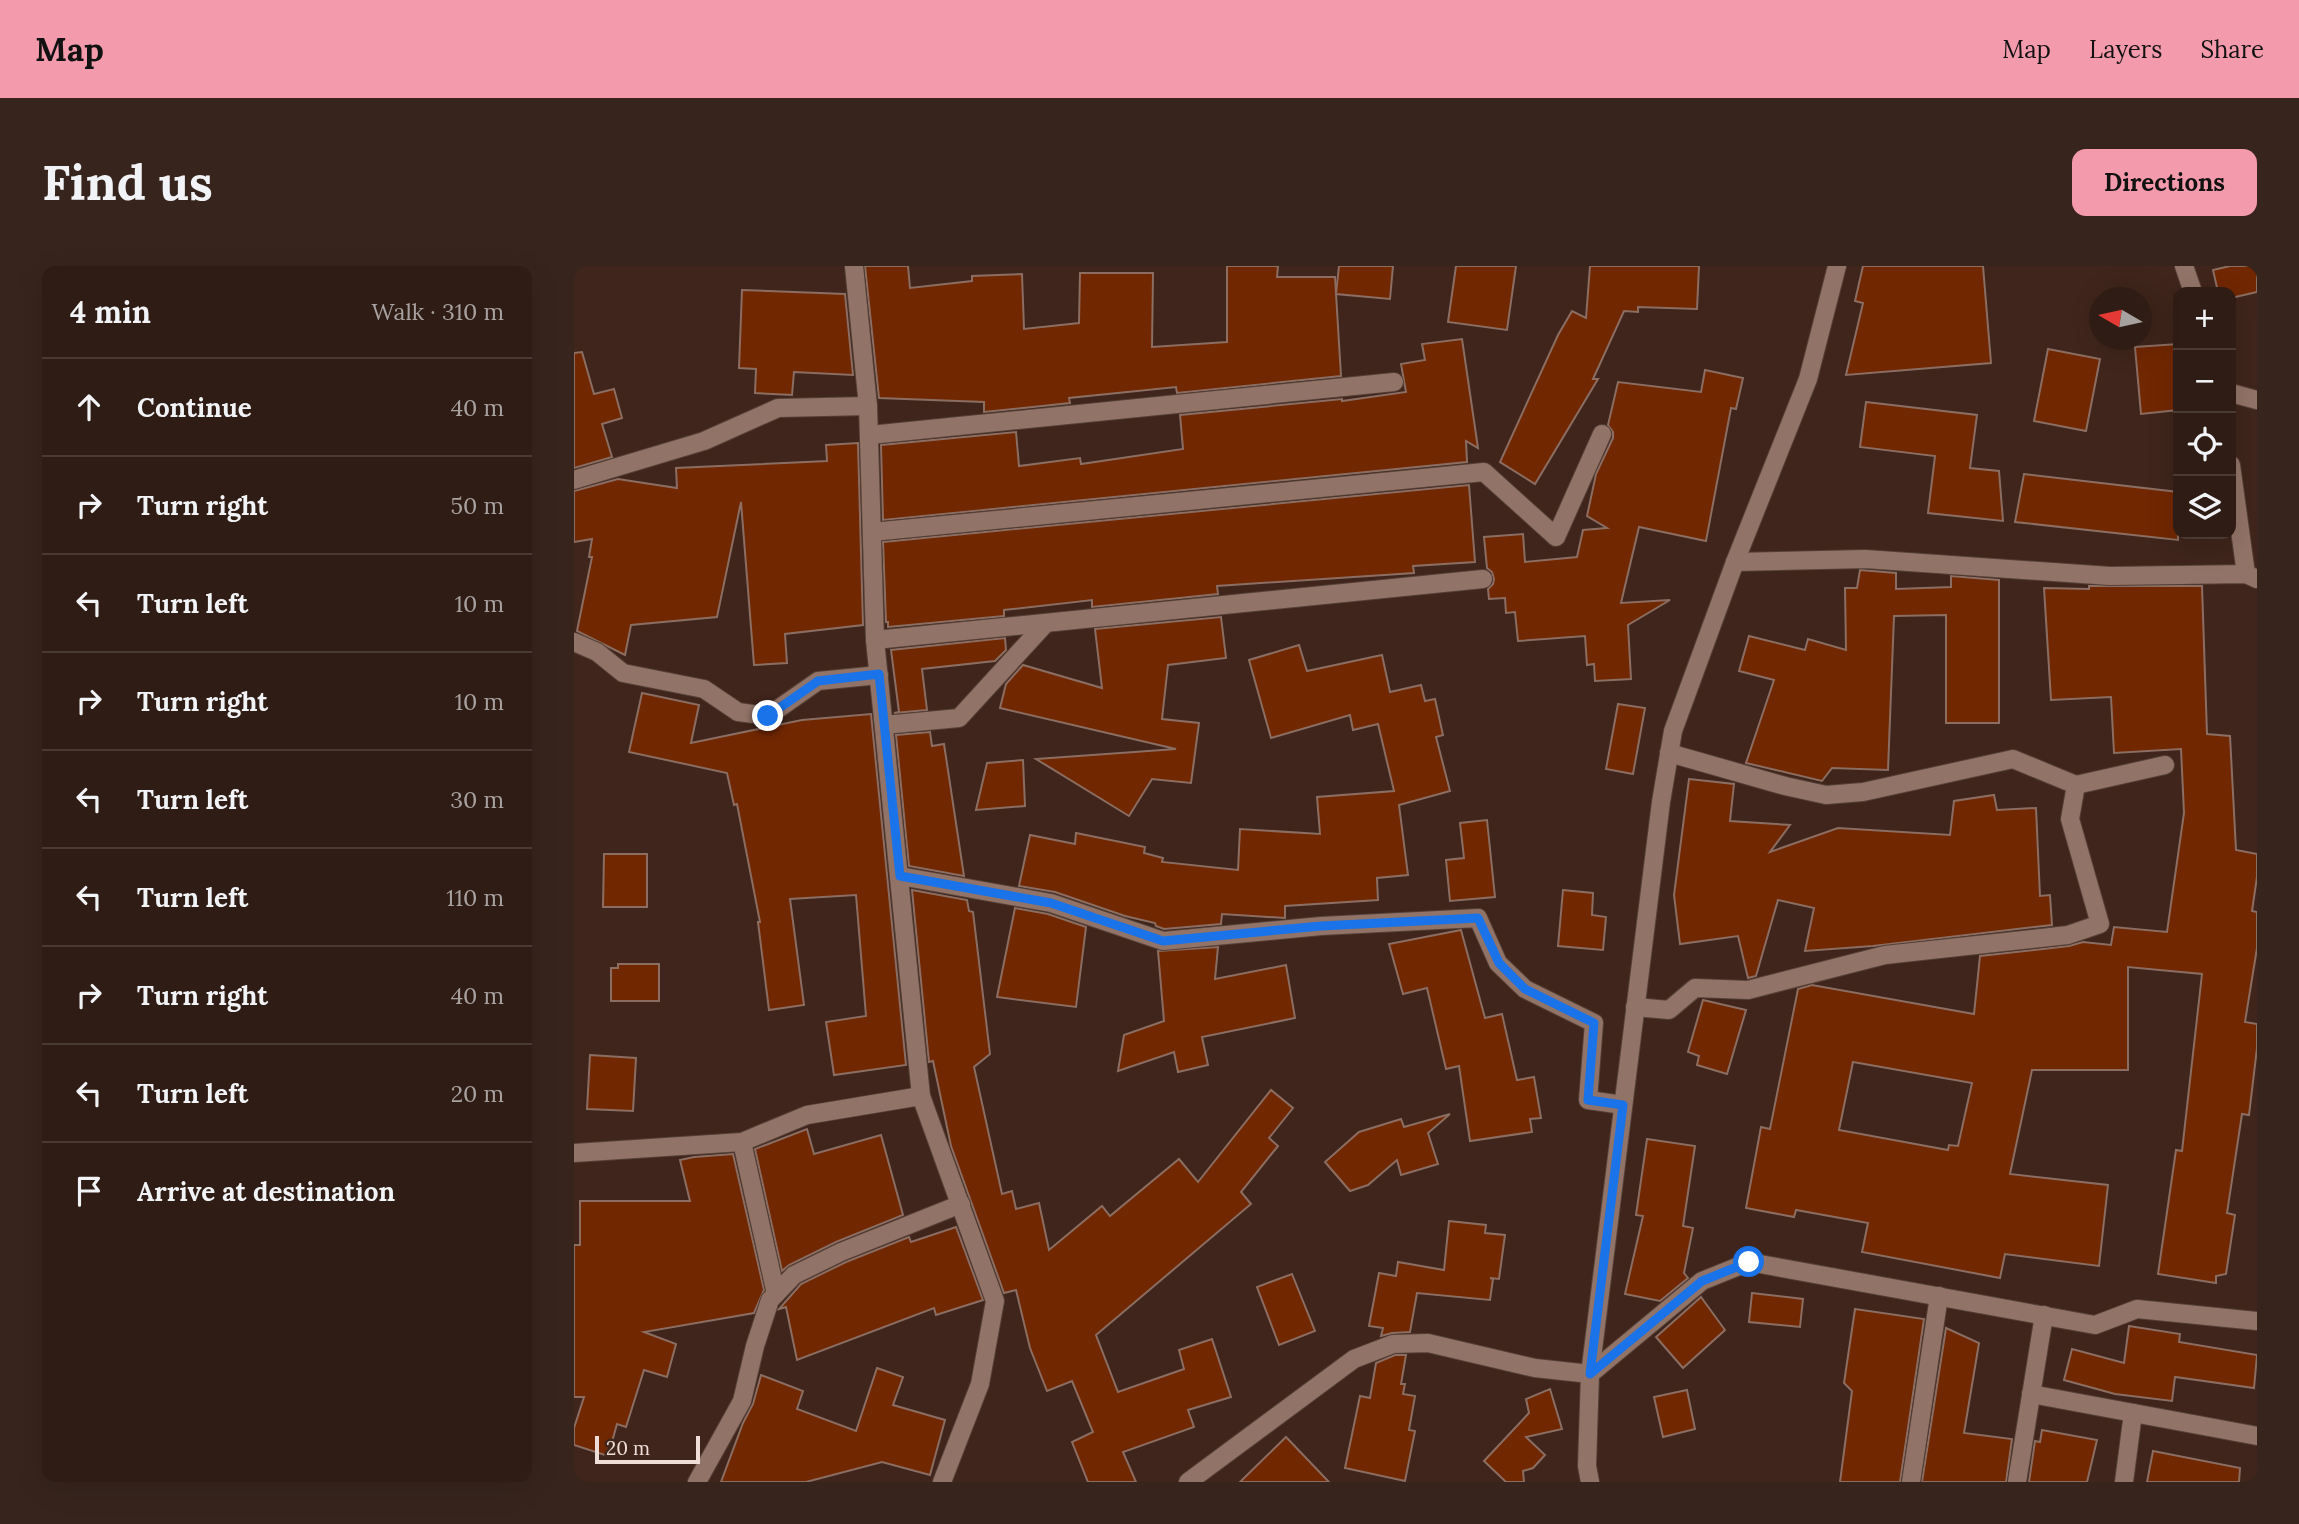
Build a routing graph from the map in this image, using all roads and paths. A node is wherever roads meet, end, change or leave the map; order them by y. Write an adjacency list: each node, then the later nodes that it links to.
1 (854, 266): 8 (street)
2 (1837, 266): 14 (street)
3 (2184, 266): 4 (street)
4 (2191, 287)
5 (1394, 382): 10 (street)
6 (2236, 394): 7 (street)
7 (2257, 400)
8 (869, 406): 10 (street); 12 (street)
9 (1602, 434): 13 (street)
10 (870, 435): 13 (street)
11 (2233, 476): 15 (street)
12 (574, 480)
13 (872, 532): 18 (street)
14 (1735, 562): 15 (street); 22 (street)
15 (2252, 577)
16 (1483, 579): 17 (street)
17 (1046, 623): 18 (street); 21 (street)
18 (875, 640): 20 (street)
19 (574, 642): 20 (street)
20 (879, 674): 21 (street)
21 (884, 725): 25 (street)
22 (1669, 753): 24 (street); 26 (street)
23 (2165, 765): 24 (street)
24 (2076, 785): 26 (street)
25 (900, 876): 27 (street); 28 (street)
26 (1635, 1007): 28 (street)
27 (921, 1096): 29 (street); 31 (street)
28 (1623, 1105): 36 (street)
29 (742, 1142): 30 (street); 32 (street)
30 (574, 1153)
31 (961, 1204): 32 (street); 41 (street)
32 (776, 1294): 40 (street)
33 (1939, 1296): 34 (street); 36 (street); 44 (street)
34 (2044, 1315): 35 (street); 37 (street)
35 (2257, 1321)
36 (1590, 1374): 42 (street); 43 (street)
37 (2031, 1394): 38 (street); 45 (street)
38 (2133, 1413): 39 (street); 46 (street)
39 (2257, 1436)
40 (697, 1482)
41 (942, 1482)
42 (1188, 1482)
43 (1590, 1482)
44 (1911, 1482)
45 (2017, 1482)
46 (2124, 1482)

